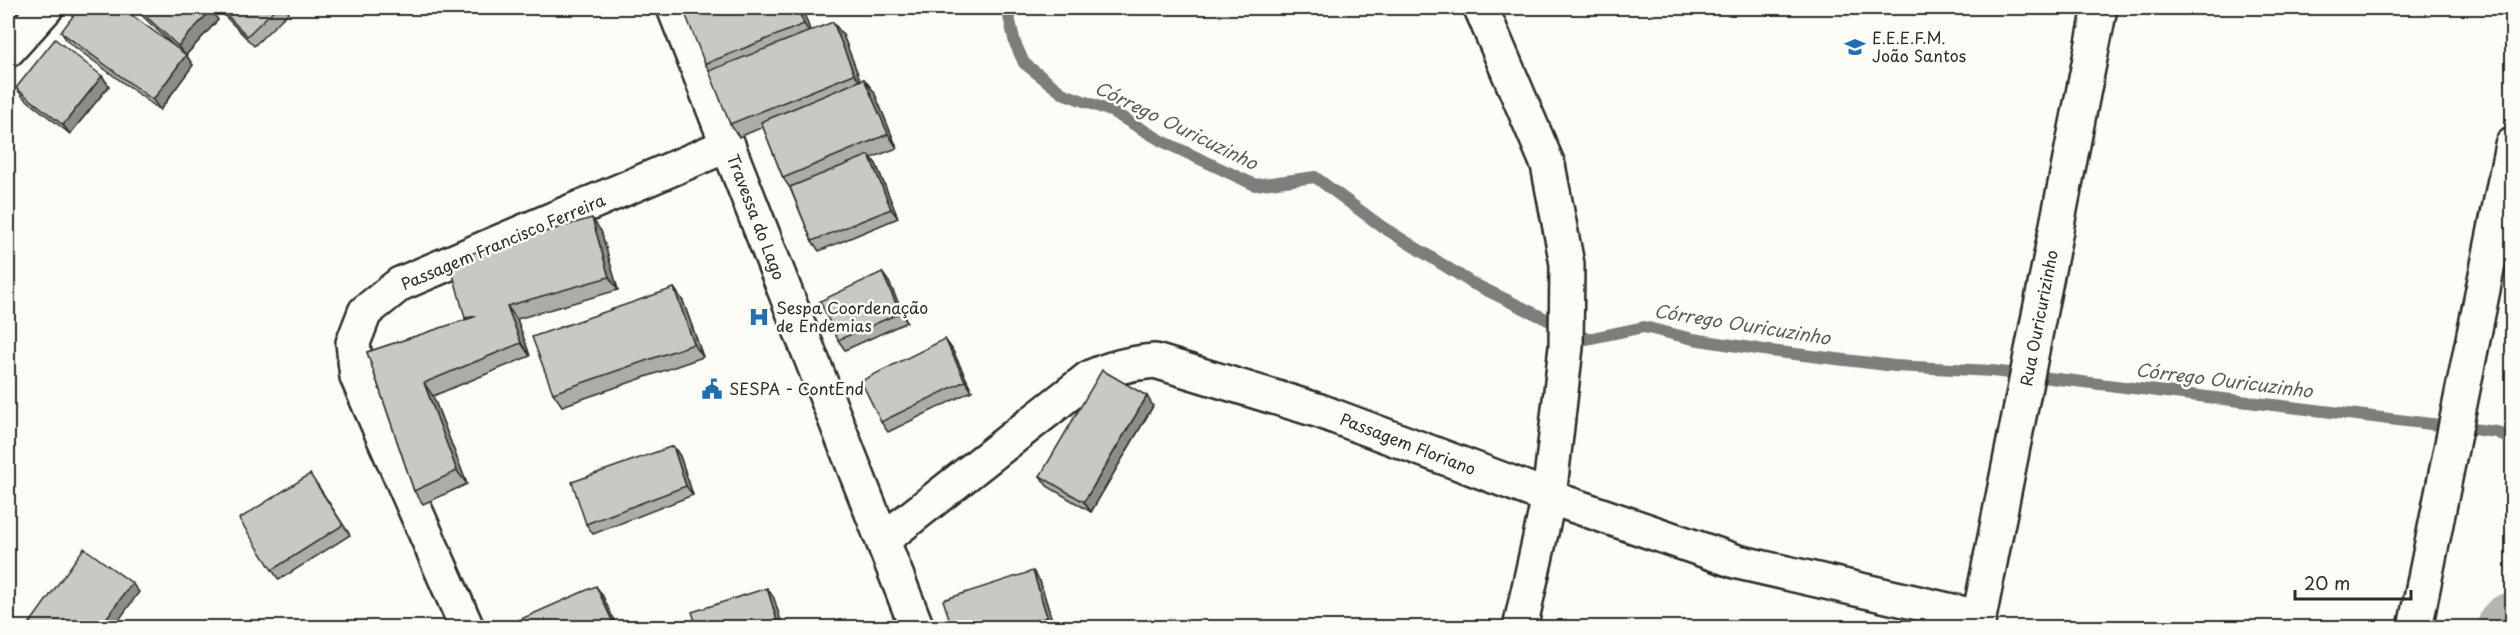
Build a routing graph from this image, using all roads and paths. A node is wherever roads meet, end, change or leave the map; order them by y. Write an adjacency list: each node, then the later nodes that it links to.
1 (46, 8): 5 (street)
2 (674, 8): 6 (street, Travessa do Lago)
3 (1481, 8): 8 (street)
4 (2100, 8): 10 (street, Rua Ouricurizinho)
5 (8, 50)
6 (728, 145): 9 (street, Travessa do Lago); 11 (street, Passagem Francisco Ferreira)
7 (2512, 145): 14 (street)
8 (1549, 497): 9 (street, Passagem Floriano); 10 (street, Passagem Floriano); 13 (street)
9 (884, 539): 12 (street, Travessa do Lago)
10 (1978, 622)
11 (467, 627)
12 (917, 627)
13 (1520, 627)
14 (2415, 627)

